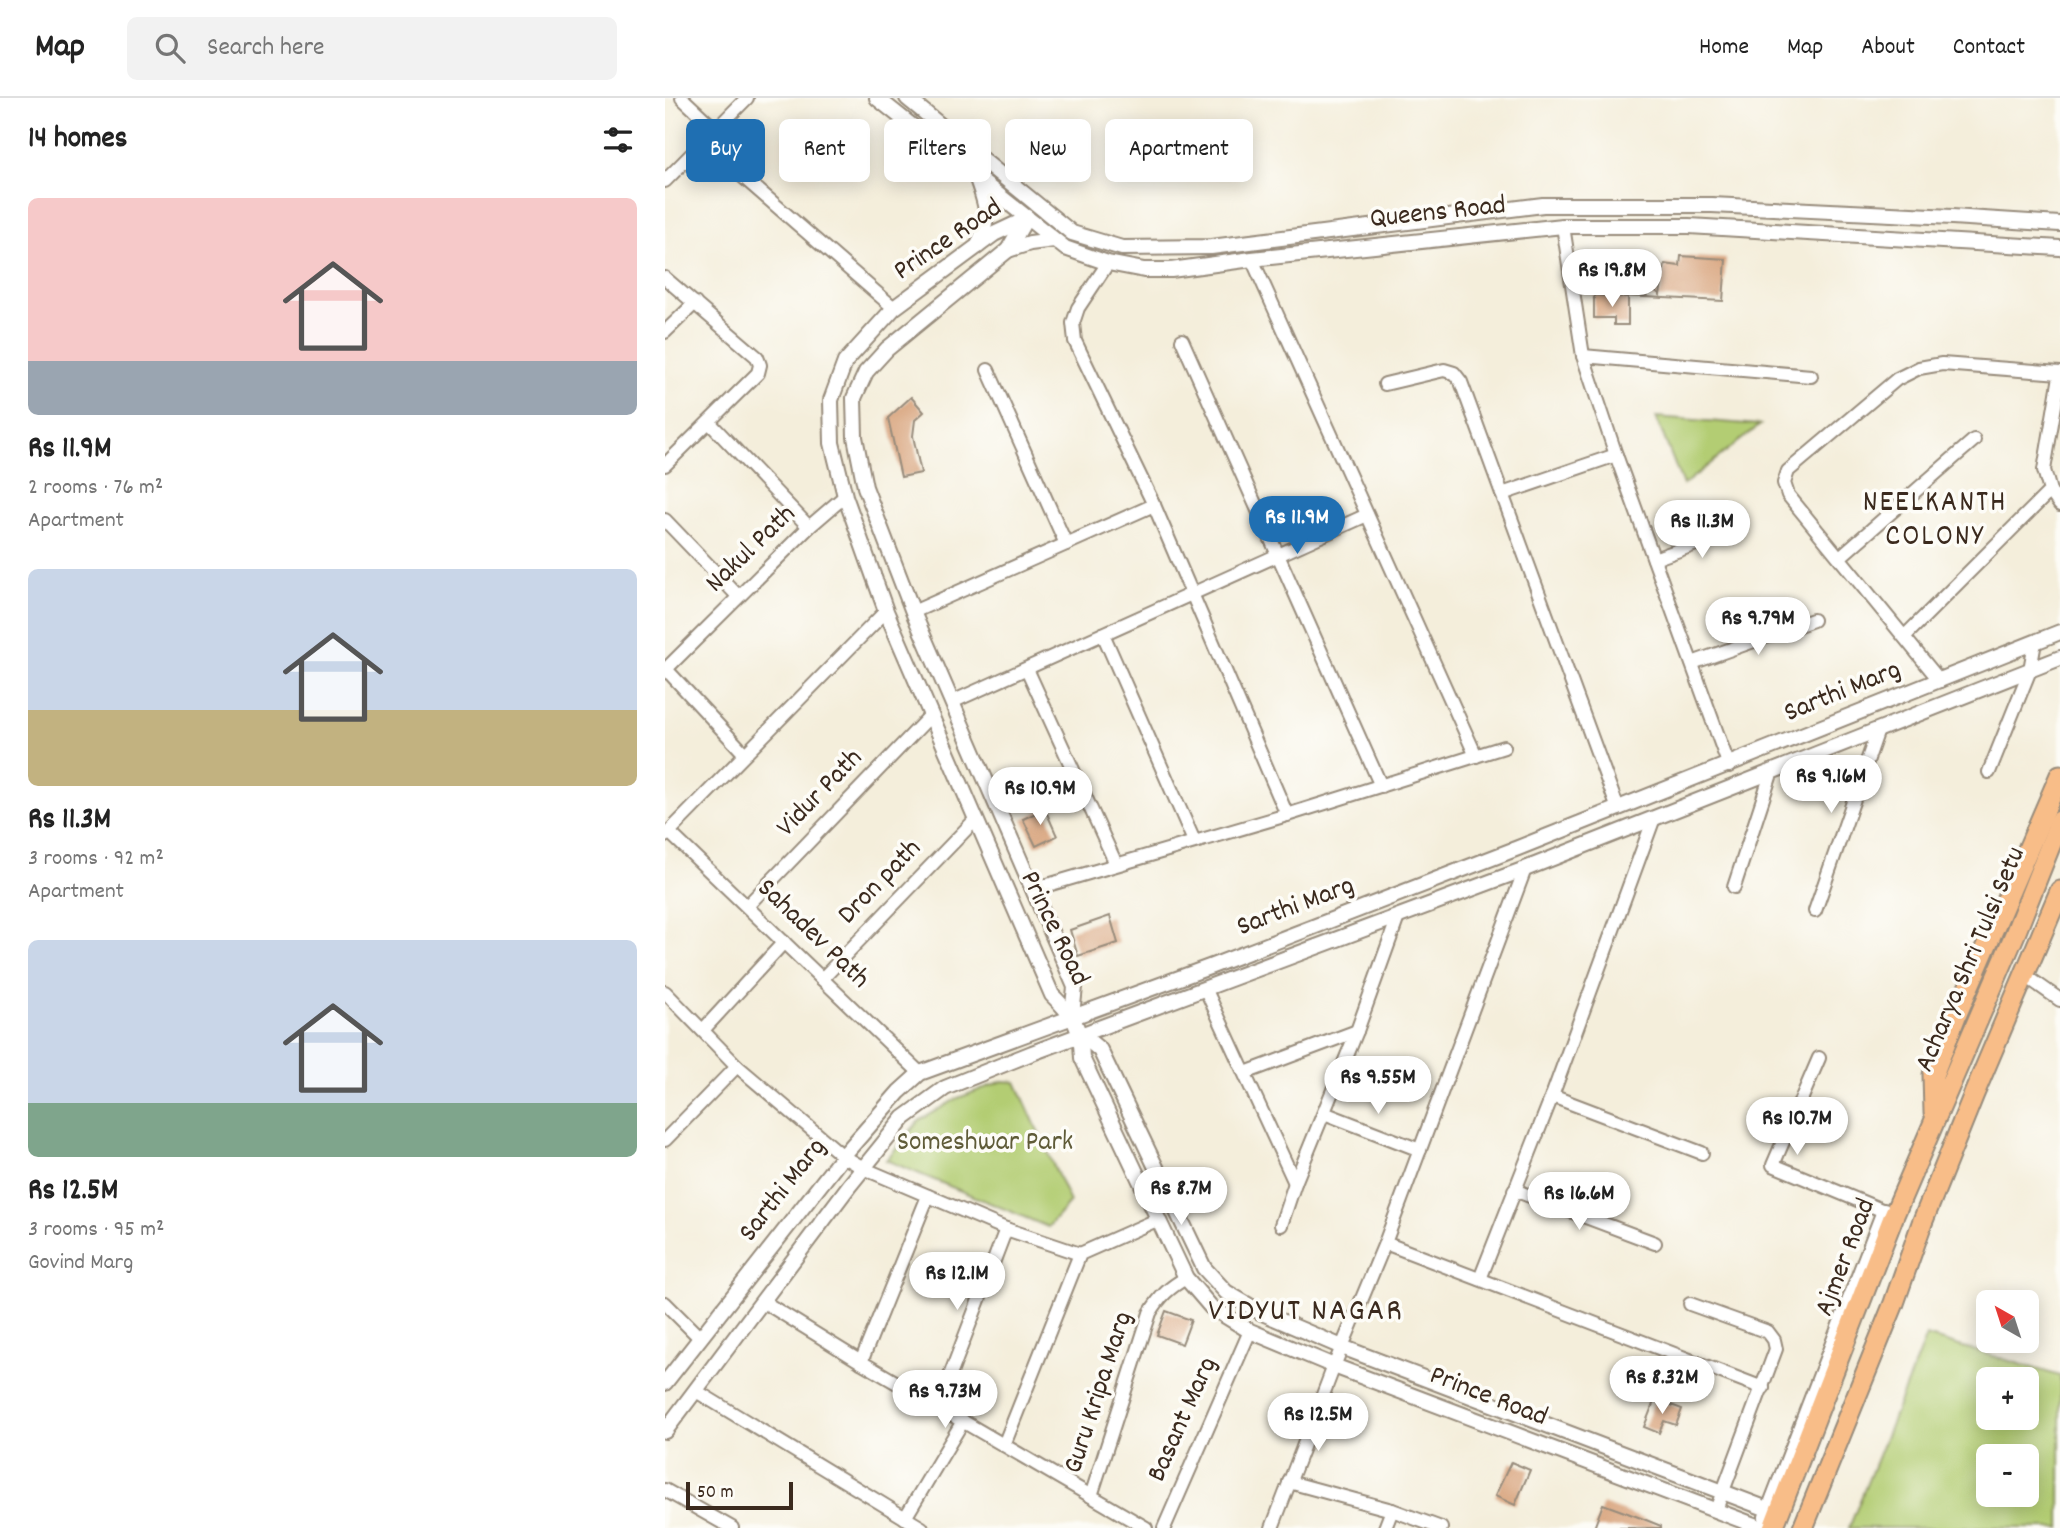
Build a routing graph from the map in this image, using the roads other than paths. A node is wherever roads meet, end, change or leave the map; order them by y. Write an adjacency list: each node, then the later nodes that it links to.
1 (682, 98): 5 (street)
2 (747, 98): 6 (street)
3 (877, 98): 7 (street, Queens Road)
4 (908, 98): 13 (street, Queens Road)
5 (704, 119)
6 (727, 119)
7 (903, 119)
8 (686, 161): 9 (street)
9 (665, 181)
10 (747, 182): 27 (street)
11 (978, 182): 20 (street)
12 (982, 182): 15 (street, Queens Road)
13 (1039, 205): 14 (street, Queens Road); 15 (street)
14 (1433, 217): 16 (street, Queens Road); 18 (street)
15 (1026, 219): 19 (street, Queens Road); 20 (street, Prince Road); 22 (street, Prince Road)
16 (2060, 224)
17 (1563, 226): 18 (street, Queens Road); 21 (street, Queens Road); 30 (street)
18 (1437, 239): 23 (street, Queens Road)
19 (1054, 240): 22 (street); 24 (street, Queens Road)
20 (977, 248): 27 (street, Prince Road)
21 (2060, 248)
22 (1008, 250): 55 (street, Prince Road)
23 (1252, 258): 24 (street, Queens Road); 44 (street)
24 (1108, 263): 42 (street)
25 (665, 278): 26 (street)
26 (695, 303): 28 (street); 35 (street)
27 (894, 308): 41 (street, Prince Road)
28 (665, 332)
29 (1182, 340): 49 (street)
30 (1583, 356): 33 (street); 37 (street)
31 (988, 370): 48 (street)
32 (2060, 375): 39 (street); 50 (street)
33 (1811, 376)
34 (1385, 384): 40 (street)
35 (709, 422): 38 (street); 46 (street)
36 (1973, 440): 50 (street)
37 (1616, 455): 40 (street); 51 (street)
38 (665, 465)
39 (2050, 491): 43 (street); 59 (street)
40 (1502, 494): 79 (street)
41 (845, 496): 46 (street, Nakul Path); 54 (street, Prince Road)
42 (1154, 505): 48 (street); 52 (street)
43 (2060, 505)
44 (1367, 515): 49 (street); 72 (street)
45 (665, 520): 53 (street)
46 (809, 527): 53 (street, Nakul Path)
47 (1738, 529): 51 (street)
48 (1066, 544): 55 (street)
49 (1278, 554): 52 (street); 77 (street)
50 (1840, 557): 59 (street)
51 (1654, 559): 62 (street)
52 (1192, 594): 58 (street); 80 (street)
53 (738, 596): 63 (street, Nakul Path)
54 (885, 611): 68 (street, Prince Road); 71 (street)
55 (913, 612): 67 (street, Prince Road)
56 (1813, 620): 62 (street)
57 (2060, 632): 60 (street, Sarthi Marg)
58 (1103, 634): 64 (street); 85 (street)
59 (1905, 636): 66 (street)
60 (2035, 642): 65 (street); 66 (street, Sarthi Marg)
61 (2060, 659): 65 (street)
62 (1692, 663): 73 (street)
63 (665, 669): 71 (street)
64 (1027, 669): 67 (street); 87 (street)
65 (2030, 670): 69 (street); 75 (street)
66 (1940, 681): 73 (street, Sarthi Marg)
67 (953, 702): 90 (street, Prince Road)
68 (930, 716): 82 (street, Prince Road); 93 (street, Vidur Path)
69 (1878, 730): 74 (street); 94 (street)
70 (1504, 747): 72 (street)
71 (744, 754): 84 (street)
72 (1476, 756): 77 (street)
73 (1729, 766): 78 (street, Sarthi Marg)
74 (1772, 771): 81 (street); 89 (street)
75 (1989, 772)
76 (2060, 775): 113 (highway, Ajmer Road)
77 (1381, 786): 80 (street)
78 (1645, 798): 79 (street, Sarthi Marg); 81 (street)
79 (1618, 809): 86 (street, Sarthi Marg)
80 (1287, 815): 85 (street)
81 (1654, 818): 88 (street); 111 (street)
82 (975, 820): 99 (street, Dron path); 103 (street, Prince Road)
83 (2060, 821): 113 (highway, Acharya Shri Tulsi Setu)
84 (667, 834): 93 (street, Sahadev Path)
85 (1193, 841): 87 (street)
86 (1518, 849): 88 (street); 92 (street, Sarthi Marg)
87 (1116, 864): 90 (street)
88 (1525, 869): 95 (street); 115 (street)
89 (1734, 887)
90 (1034, 889): 103 (street, Prince Road)
91 (2060, 891): 98 (highway, Ajmer Road)
92 (1373, 904): 96 (street); 103 (street, Sarthi Marg)
93 (747, 906): 97 (street, Sahadev Path)
94 (1815, 911)
95 (1398, 917): 96 (street); 105 (street)
96 (1381, 923): 100 (street)
97 (784, 942): 99 (street, Sahadev Path); 104 (street)
98 (2026, 975): 102 (street); 162 (highway, Ajmer Road)
99 (822, 979): 109 (street, Sahadev Path)
100 (1205, 988): 106 (street); 110 (street)
101 (665, 992): 104 (street)
102 (2060, 1000)
103 (1072, 1016): 106 (street, Prince Road); 109 (street, Sarthi Marg)
104 (703, 1031): 108 (street)
105 (1357, 1031): 110 (street); 112 (street)
106 (1082, 1035): 118 (street); 123 (street, Prince Road); 136 (street, Prince Road)
107 (1819, 1058): 122 (street)
108 (737, 1066): 114 (street); 117 (street)
109 (920, 1073): 117 (street, Sarthi Marg)
110 (1245, 1073): 119 (street)
111 (1552, 1096): 116 (street); 120 (street)
112 (1324, 1113): 115 (street); 119 (street)
113 (1934, 1120): 122 (highway, Ajmer Road)
114 (665, 1140)
115 (1420, 1150): 126 (street)
116 (1703, 1153)
117 (843, 1156): 118 (street); 135 (street, Sarthi Marg)
118 (865, 1169): 121 (street); 131 (street)
119 (1295, 1183): 124 (street)
120 (1514, 1190): 127 (street); 130 (street)
121 (928, 1196): 125 (street); 137 (street)
122 (1889, 1213): 152 (highway, Ajmer Road)
123 (1159, 1219): 128 (street); 129 (street, Prince Road)
124 (1281, 1225)
125 (1006, 1229): 128 (street); 142 (street)
126 (1385, 1242): 130 (street); 136 (street)
127 (1655, 1243)
128 (1080, 1254): 145 (street)
129 (1186, 1278): 134 (street, Prince Road); 149 (street, Guru Kripa Marg)
130 (1480, 1279): 140 (street)
131 (764, 1302): 137 (street); 141 (street)
132 (665, 1303): 135 (street)
133 (1690, 1304): 140 (street)
134 (1250, 1331): 138 (street, Prince Road); 157 (street, Basant Marg)
135 (700, 1338): 139 (street, Sarthi Marg)
136 (1342, 1347): 138 (street); 148 (street, Prince Road)
137 (861, 1362): 142 (street)
138 (1334, 1366): 146 (street); 151 (street, Prince Road)
139 (665, 1383)
140 (1763, 1388): 148 (street)
141 (696, 1391): 144 (street); 153 (street)
142 (939, 1407): 143 (street)
143 (963, 1421): 145 (street); 153 (street)
144 (665, 1431)
145 (1004, 1445): 149 (street)
146 (1289, 1482): 150 (street); 158 (street)
147 (665, 1489): 154 (street)
148 (1723, 1492): 151 (street); 152 (street, Prince Road)
149 (1091, 1496): 156 (street)
150 (1392, 1510): 159 (street); 160 (street)
151 (1716, 1510): 161 (street, Prince Road)
152 (1773, 1517): 161 (street)
153 (905, 1518): 155 (street)
154 (732, 1528)
155 (922, 1528)
156 (1146, 1528)
157 (1164, 1528)
158 (1272, 1528)
159 (1385, 1528)
160 (1441, 1528)
161 (1761, 1528)
162 (1803, 1528)

